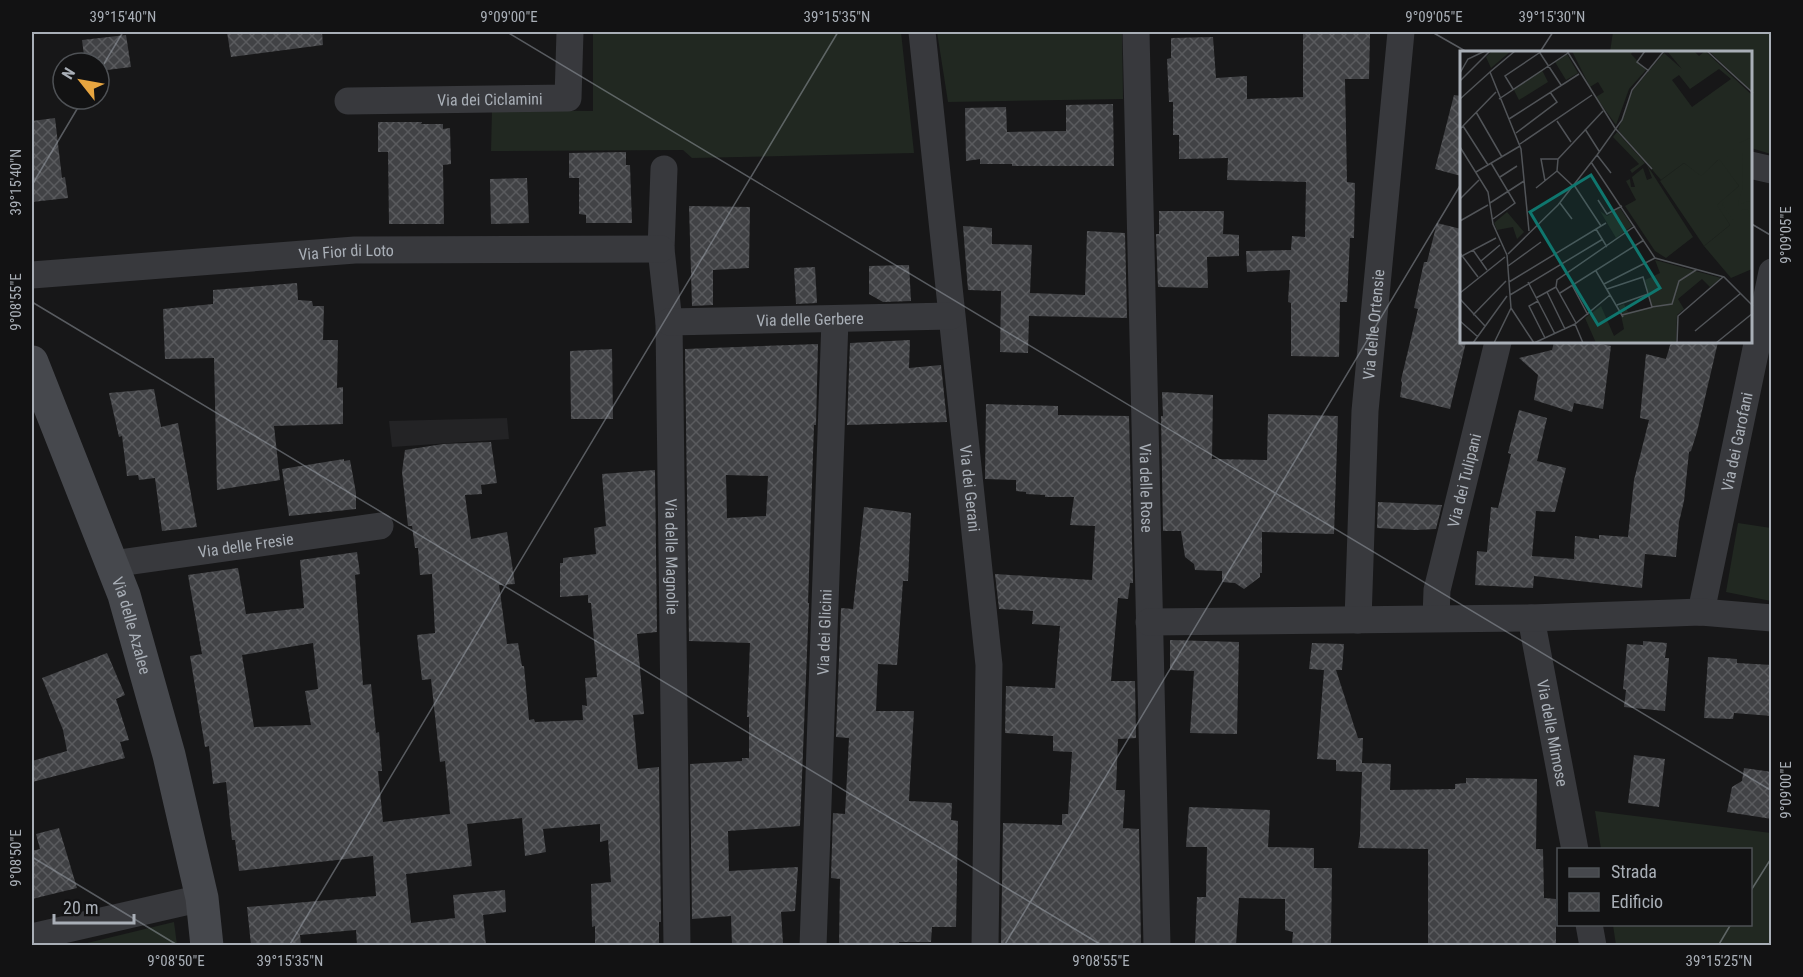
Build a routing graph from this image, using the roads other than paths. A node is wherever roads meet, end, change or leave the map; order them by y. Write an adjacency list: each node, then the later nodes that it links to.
1 (570, 32): 5 (street, Via dei Ciclamini)
2 (922, 32): 12 (street, Via dei Gerani)
3 (1136, 32): 24 (street, Via delle Rose)
4 (1401, 32): 23 (street, Via delle Ortensie)
5 (348, 101)
6 (1752, 165): 8 (street)
7 (664, 168): 9 (street, Via delle Magnolie)
8 (1772, 170)
9 (662, 249): 11 (street, Via Fior di Loto); 14 (street, Via delle Magnolie)
10 (1772, 272): 19 (street, Via dei Garofani)
11 (32, 275)
12 (951, 316): 13 (street, Via delle Gerbere); 32 (street, Via dei Gerani)
13 (835, 320): 14 (street, Via delle Gerbere); 31 (street, Via dei Glicini)
14 (669, 322): 30 (street, Via delle Magnolie)
15 (1498, 344): 20 (street, Via dei Tulipani)
16 (32, 362): 18 (street, Via delle Azalee)
17 (380, 526): 18 (street, Via delle Fresie)
18 (112, 564): 26 (street, Via delle Azalee)
19 (1701, 612): 21 (street); 22 (street)
20 (1436, 618): 21 (street); 23 (street)
21 (1531, 618): 25 (street, Via delle Mimose)
22 (1772, 618)
23 (1359, 620): 24 (street)
24 (1149, 622): 33 (street, Via delle Rose)
25 (1575, 848)
26 (202, 898): 28 (street); 29 (street, Via delle Azalee)
27 (1589, 926): 34 (street)
28 (32, 937)
29 (207, 945)
30 (677, 945)
31 (813, 945)
32 (985, 945)
33 (1157, 945)
34 (1593, 945)

